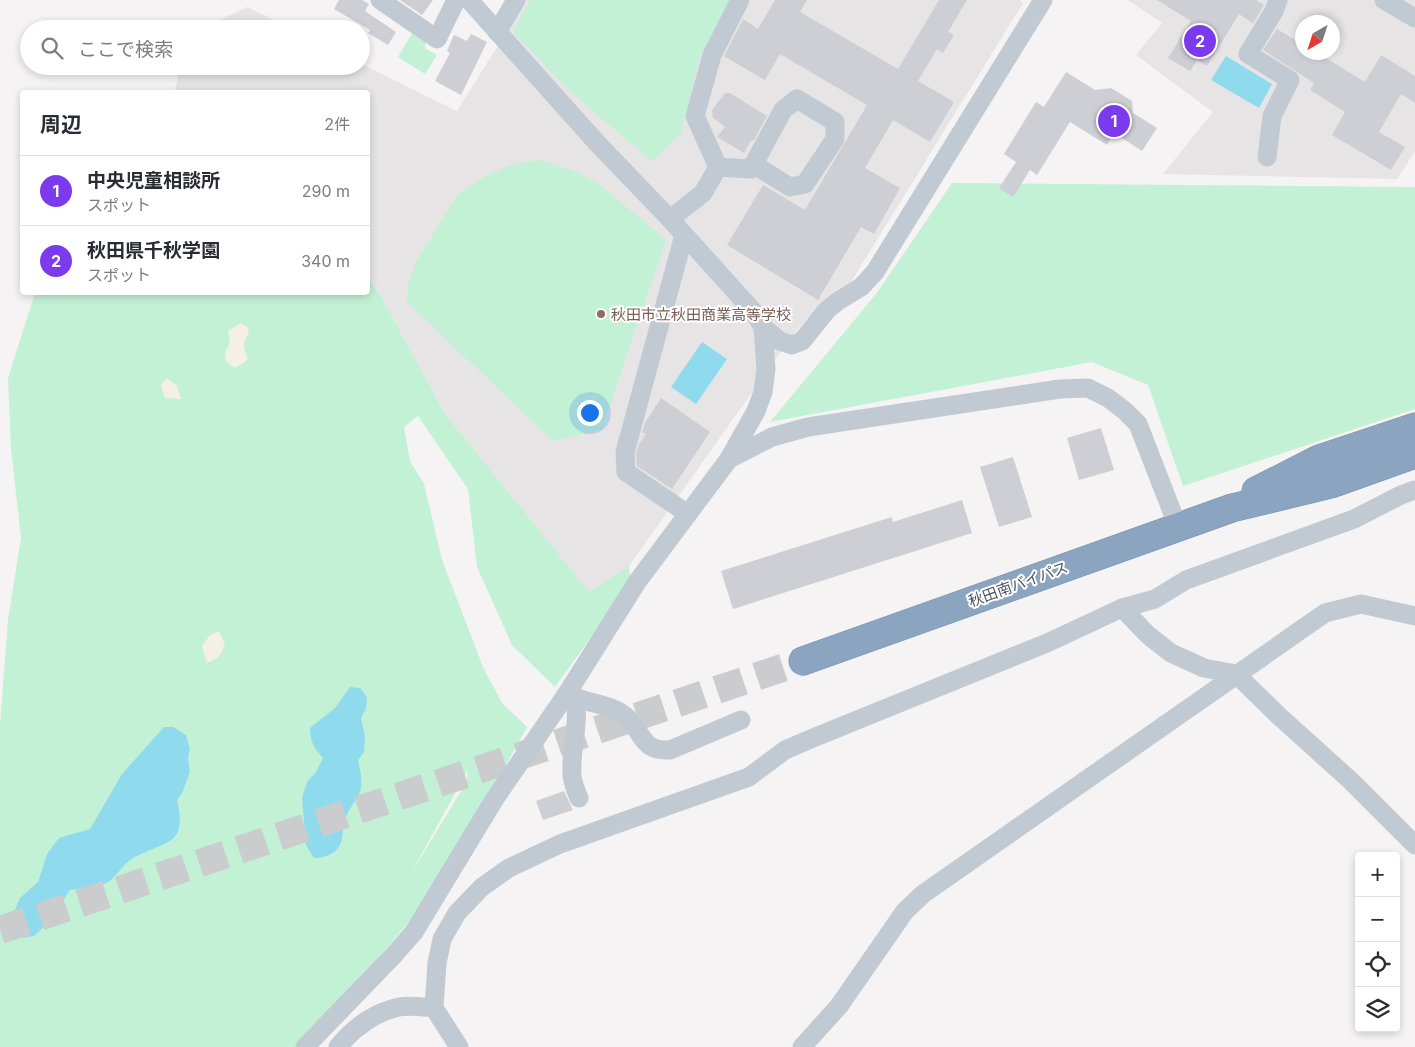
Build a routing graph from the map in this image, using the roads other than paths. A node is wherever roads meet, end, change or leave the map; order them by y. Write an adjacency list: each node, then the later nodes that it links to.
1 (380, 0): 2 (street)
2 (456, 0)
3 (469, 0): 10 (street)
4 (516, 0): 10 (street)
5 (740, 0): 13 (street)
6 (1043, 0): 16 (street)
7 (1278, 0): 11 (street)
8 (1384, 0): 9 (street)
9 (1415, 18)
10 (497, 32): 14 (street)
11 (1267, 157)
12 (753, 164): 12 (street); 13 (street)
13 (718, 167): 14 (street)
14 (670, 219): 15 (street)
15 (684, 235): 16 (street); 22 (street)
16 (763, 327): 19 (street)
17 (1415, 426): 21 (highway, 秋田南バイパス)
18 (1415, 454): 21 (highway, 秋田南バイパス)
19 (729, 458): 22 (street); 23 (street)
20 (1415, 490): 24 (street)
21 (1232, 508): 23 (highway, 秋田南バイパス)
22 (688, 514): 28 (street)
23 (1178, 527): 26 (highway, 秋田南バイパス)
24 (1122, 608): 27 (street); 32 (street)
25 (1415, 616): 27 (street)
26 (803, 661)
27 (1236, 674): 31 (street); 36 (street)
28 (571, 695): 29 (street); 30 (street); 33 (street)
29 (741, 720)
30 (579, 798)
31 (1415, 845)
32 (434, 1008): 34 (street); 35 (street)
33 (305, 1047)
34 (338, 1047)
35 (459, 1047)
36 (802, 1047)

